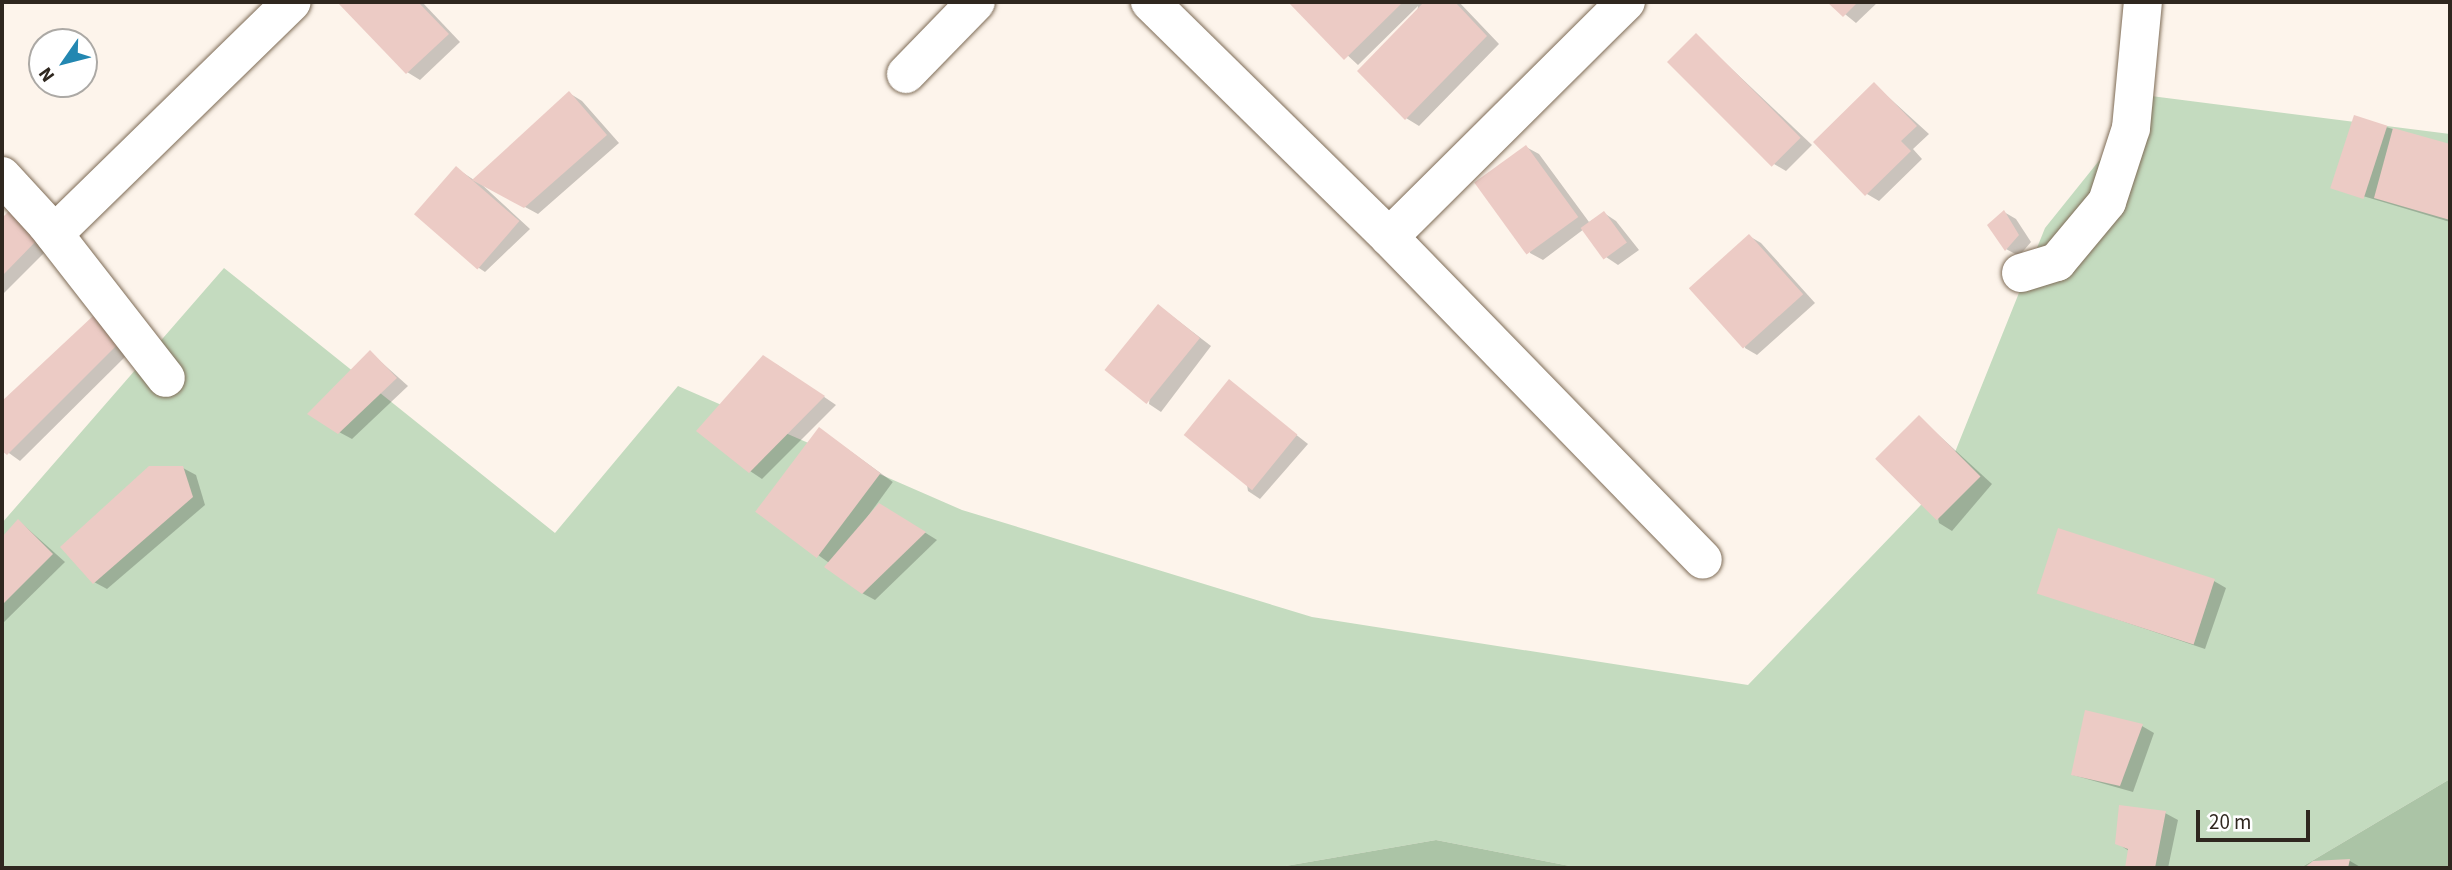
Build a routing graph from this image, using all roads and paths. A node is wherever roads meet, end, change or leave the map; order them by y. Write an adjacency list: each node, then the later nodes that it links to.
1 (292, 2): 8 (street)
2 (976, 2): 6 (street)
3 (1150, 2): 9 (street)
4 (1626, 2): 9 (street)
5 (2143, 2): 10 (street)
6 (906, 74)
7 (2, 176): 8 (street)
8 (54, 234): 11 (street)
9 (1388, 237): 12 (street)
10 (2021, 273)
11 (166, 378)
12 (1703, 560)

